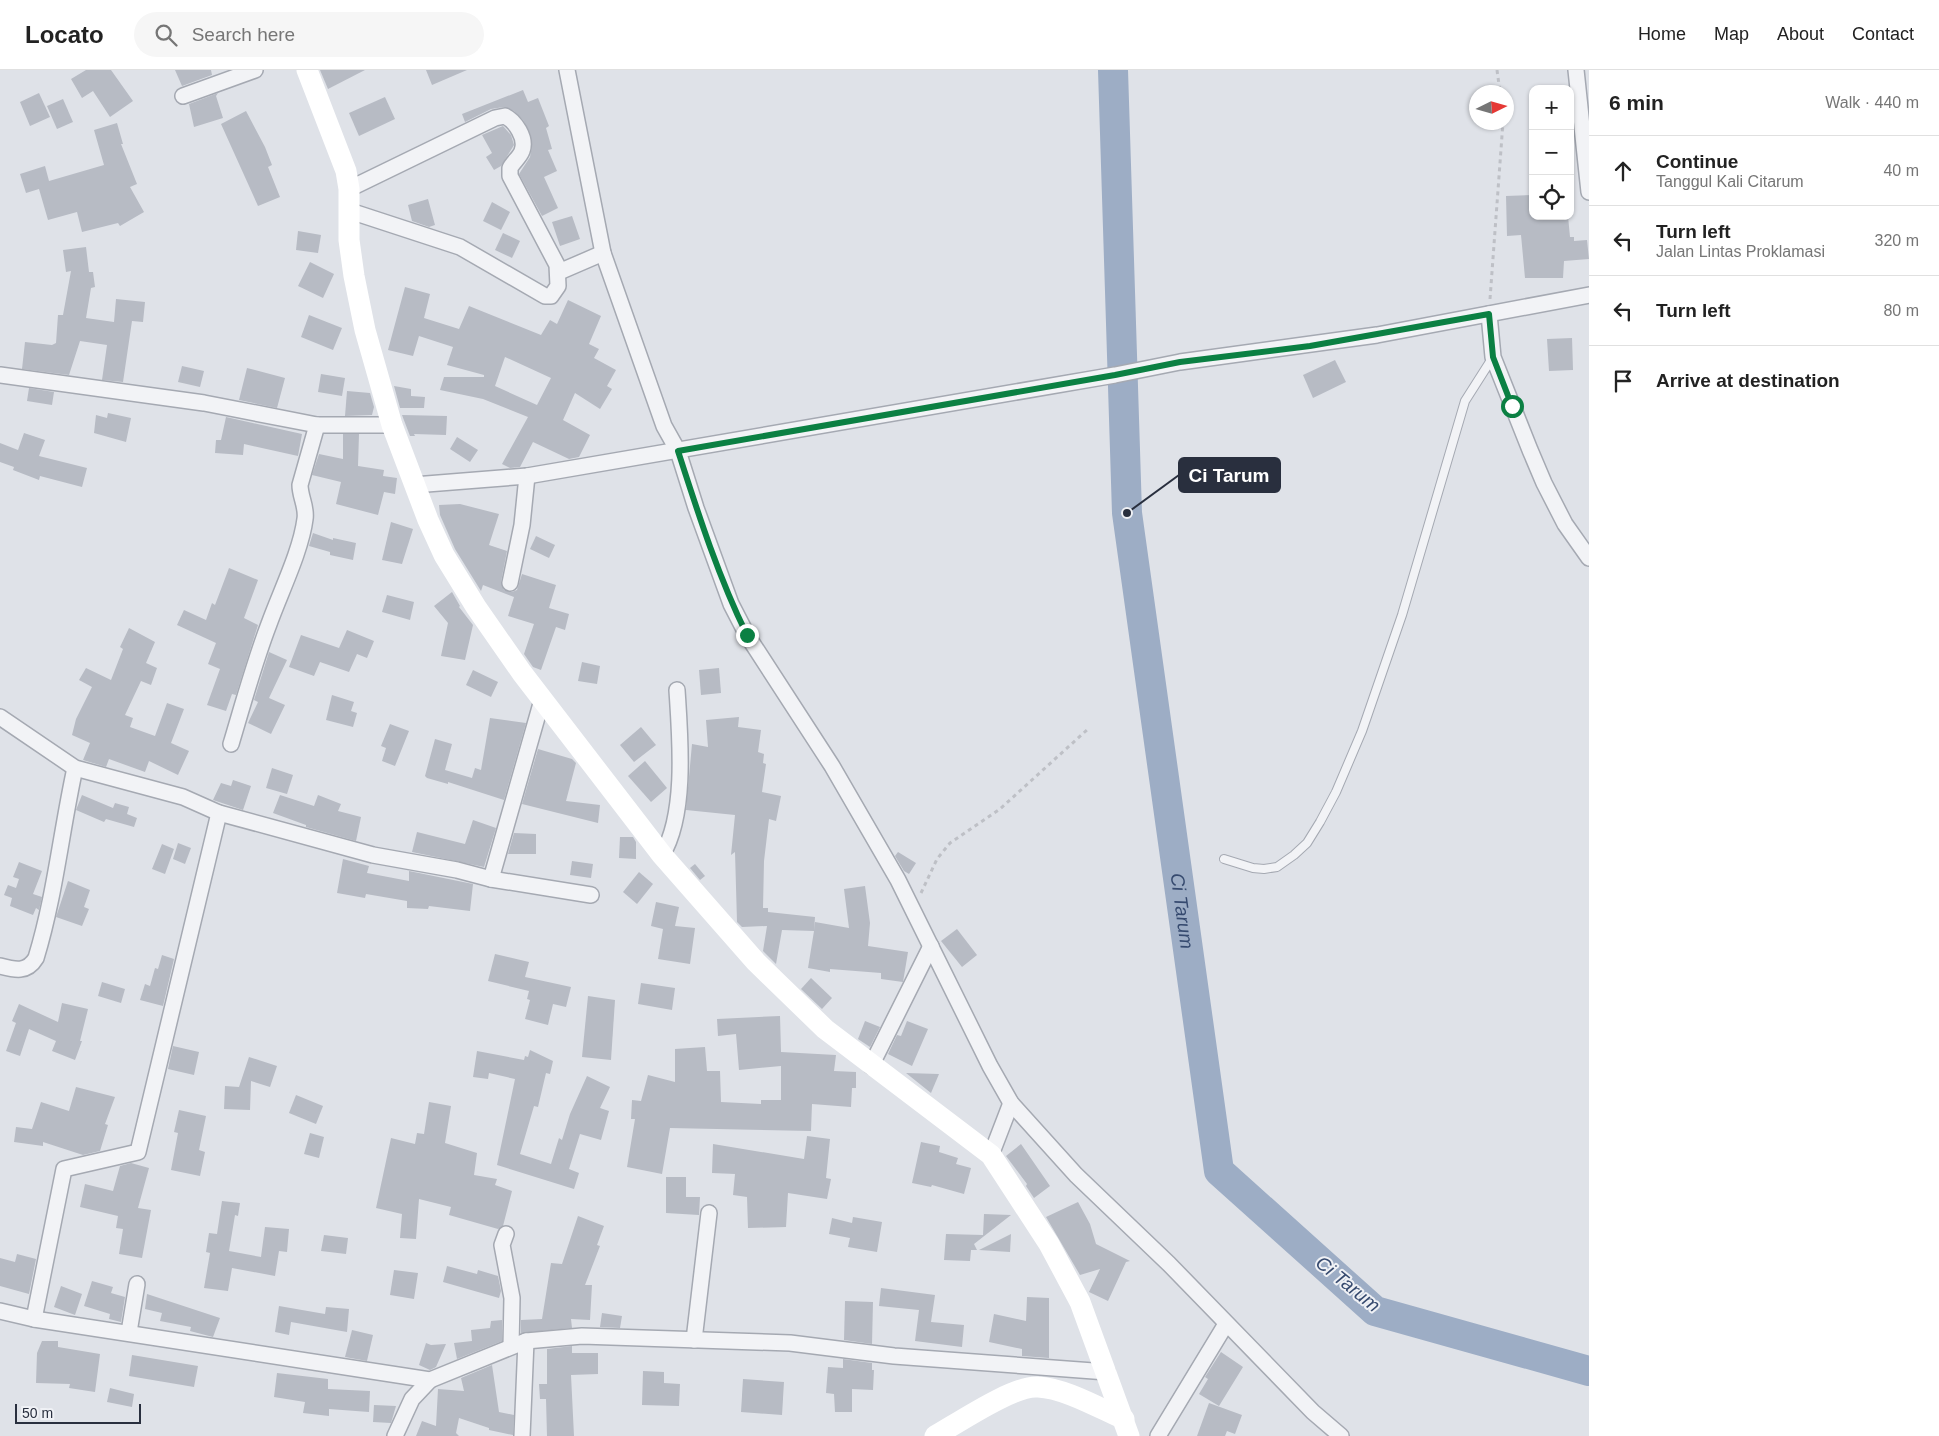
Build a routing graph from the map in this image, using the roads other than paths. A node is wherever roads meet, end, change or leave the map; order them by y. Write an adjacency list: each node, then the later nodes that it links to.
1 (255, 70): 5 (street)
2 (306, 70): 7 (street)
3 (566, 70): 10 (street)
4 (1576, 70): 6 (street)
5 (183, 96)
6 (1584, 98): 8 (street)
7 (349, 189): 9 (street); 11 (street)
8 (1589, 192)
9 (350, 211): 11 (street); 17 (street)
10 (603, 253): 11 (street); 18 (street)
11 (559, 272)
12 (1589, 295): 13 (street)
13 (1489, 314): 14 (street); 18 (street)
14 (1493, 357): 21 (street); 30 (lane)
15 (0, 375): 16 (street)
16 (317, 425): 17 (street); 26 (street)
17 (392, 425): 20 (street)
18 (678, 451): 19 (street); 33 (street)
19 (526, 476): 20 (street); 22 (street)
20 (414, 484): 24 (street)
21 (1589, 558)
22 (510, 583)
23 (677, 690): 29 (street)
24 (542, 700): 29 (street); 31 (street)
25 (0, 717): 27 (street)
26 (231, 744)
27 (75, 768): 28 (street); 34 (street)
28 (220, 813): 31 (street); 42 (street)
29 (662, 855): 35 (street)
30 (1224, 859)
31 (491, 880): 32 (street)
32 (590, 895)
33 (931, 946): 35 (street); 36 (street)
34 (0, 966)
35 (871, 1066): 37 (street)
36 (1011, 1103): 37 (street); 43 (street)
37 (991, 1154): 48 (street)
38 (709, 1213): 45 (street)
39 (506, 1234): 47 (street)
40 (137, 1284): 44 (street)
41 (0, 1311): 42 (street)
42 (34, 1319): 44 (street)
43 (1226, 1324): 54 (street); 55 (street)
44 (129, 1332): 49 (street)
45 (694, 1340): 46 (street); 48 (street)
46 (526, 1341): 47 (street); 52 (street)
47 (511, 1346): 49 (street)
48 (1107, 1372): 50 (street)
49 (430, 1380): 51 (street)
50 (1130, 1431): 53 (street)
51 (394, 1436)
52 (522, 1436)
53 (935, 1436)
54 (1158, 1436)
55 (1341, 1436)

